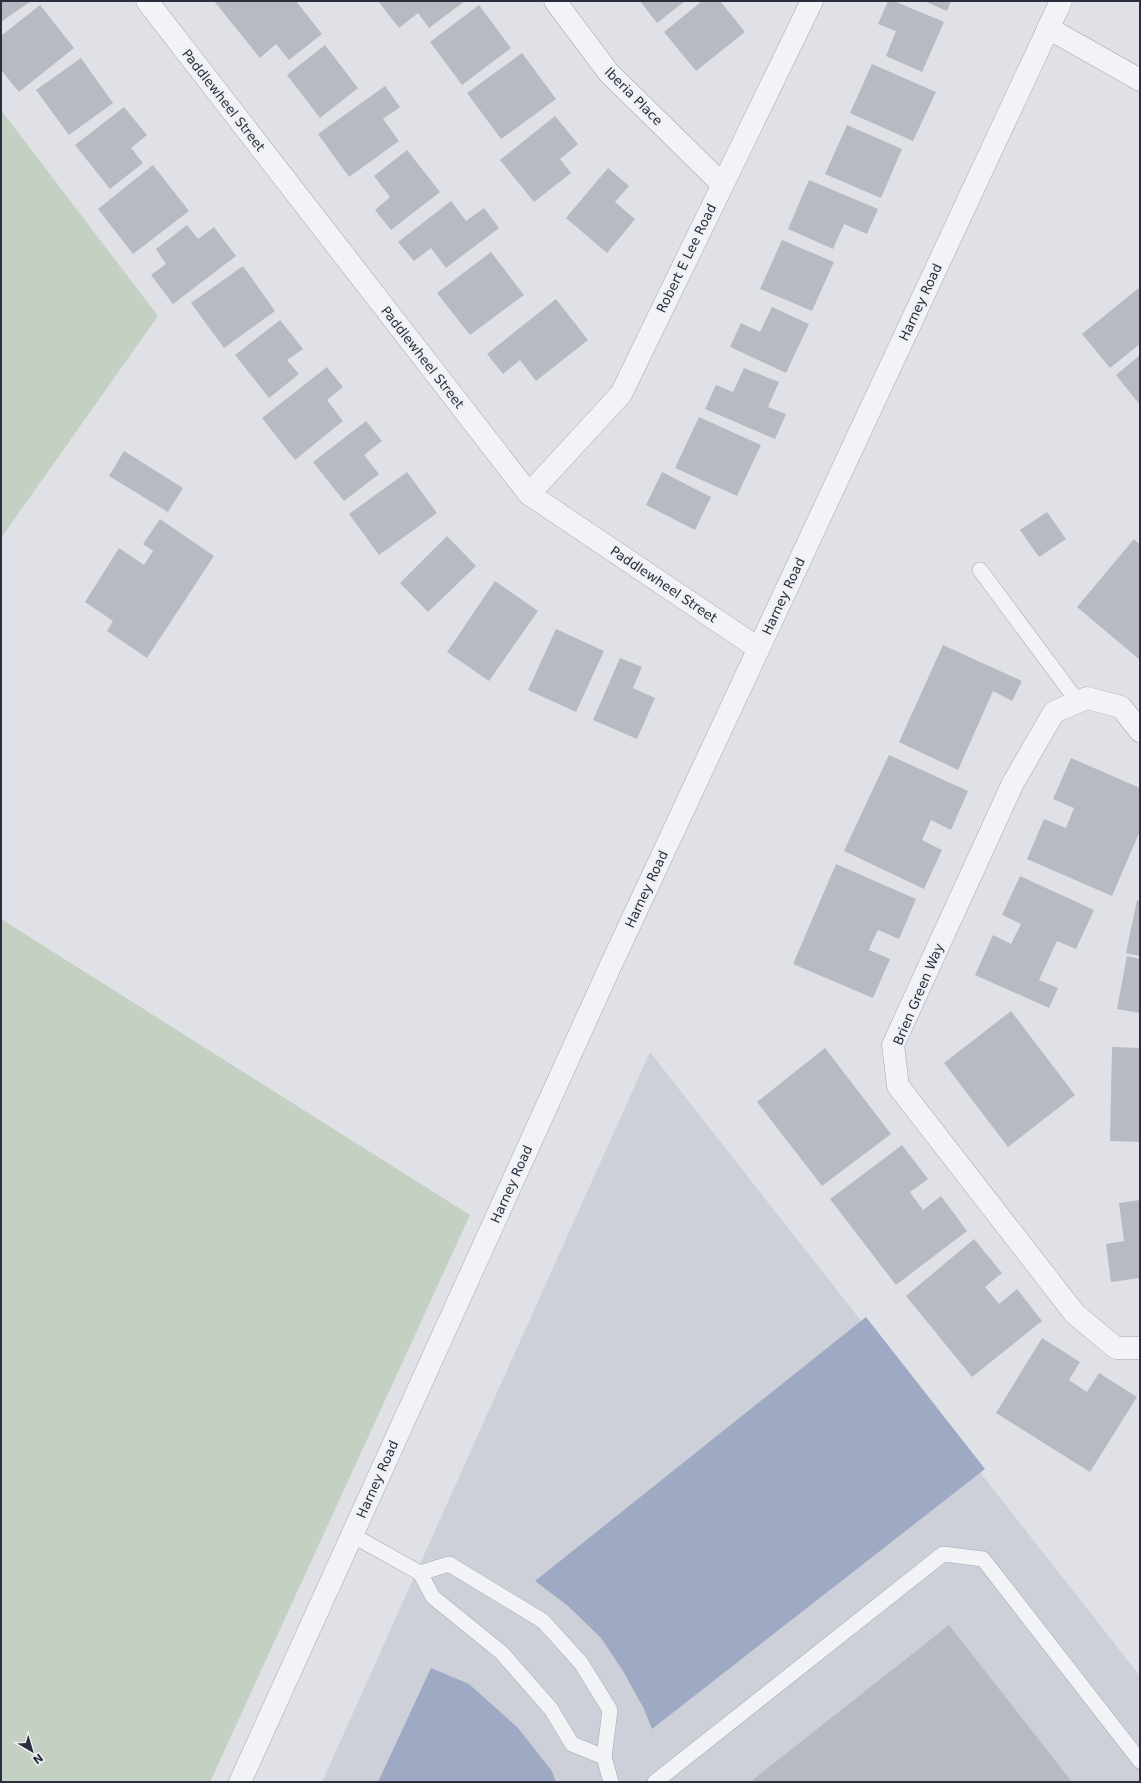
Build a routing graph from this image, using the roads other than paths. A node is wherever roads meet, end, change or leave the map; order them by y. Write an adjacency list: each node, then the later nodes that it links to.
1 (147, 1): 8 (street, Paddlewheel Street)
2 (554, 1): 7 (street, Iberia Place)
3 (812, 1): 7 (street, Robert E Lee Road)
4 (1061, 1): 5 (street, Harney Road)
5 (1048, 28): 6 (street); 10 (street, Harney Road)
6 (1140, 80)
7 (722, 184): 8 (street, Robert E Lee Road)
8 (529, 494): 10 (street, Paddlewheel Street)
9 (980, 570): 11 (lane)
10 (758, 648): 14 (street, Harney Road)
11 (1078, 702): 12 (street, Brien Green Way); 13 (street, Brien Green Way)
12 (1140, 731)
13 (1140, 1348)
14 (352, 1535): 15 (lane); 18 (street, Harney Road)
15 (420, 1573): 16 (lane); 16 (lane)
16 (604, 1757): 19 (lane)
17 (1140, 1761): 20 (lane)
18 (240, 1782)
19 (611, 1782)
20 (655, 1782)

